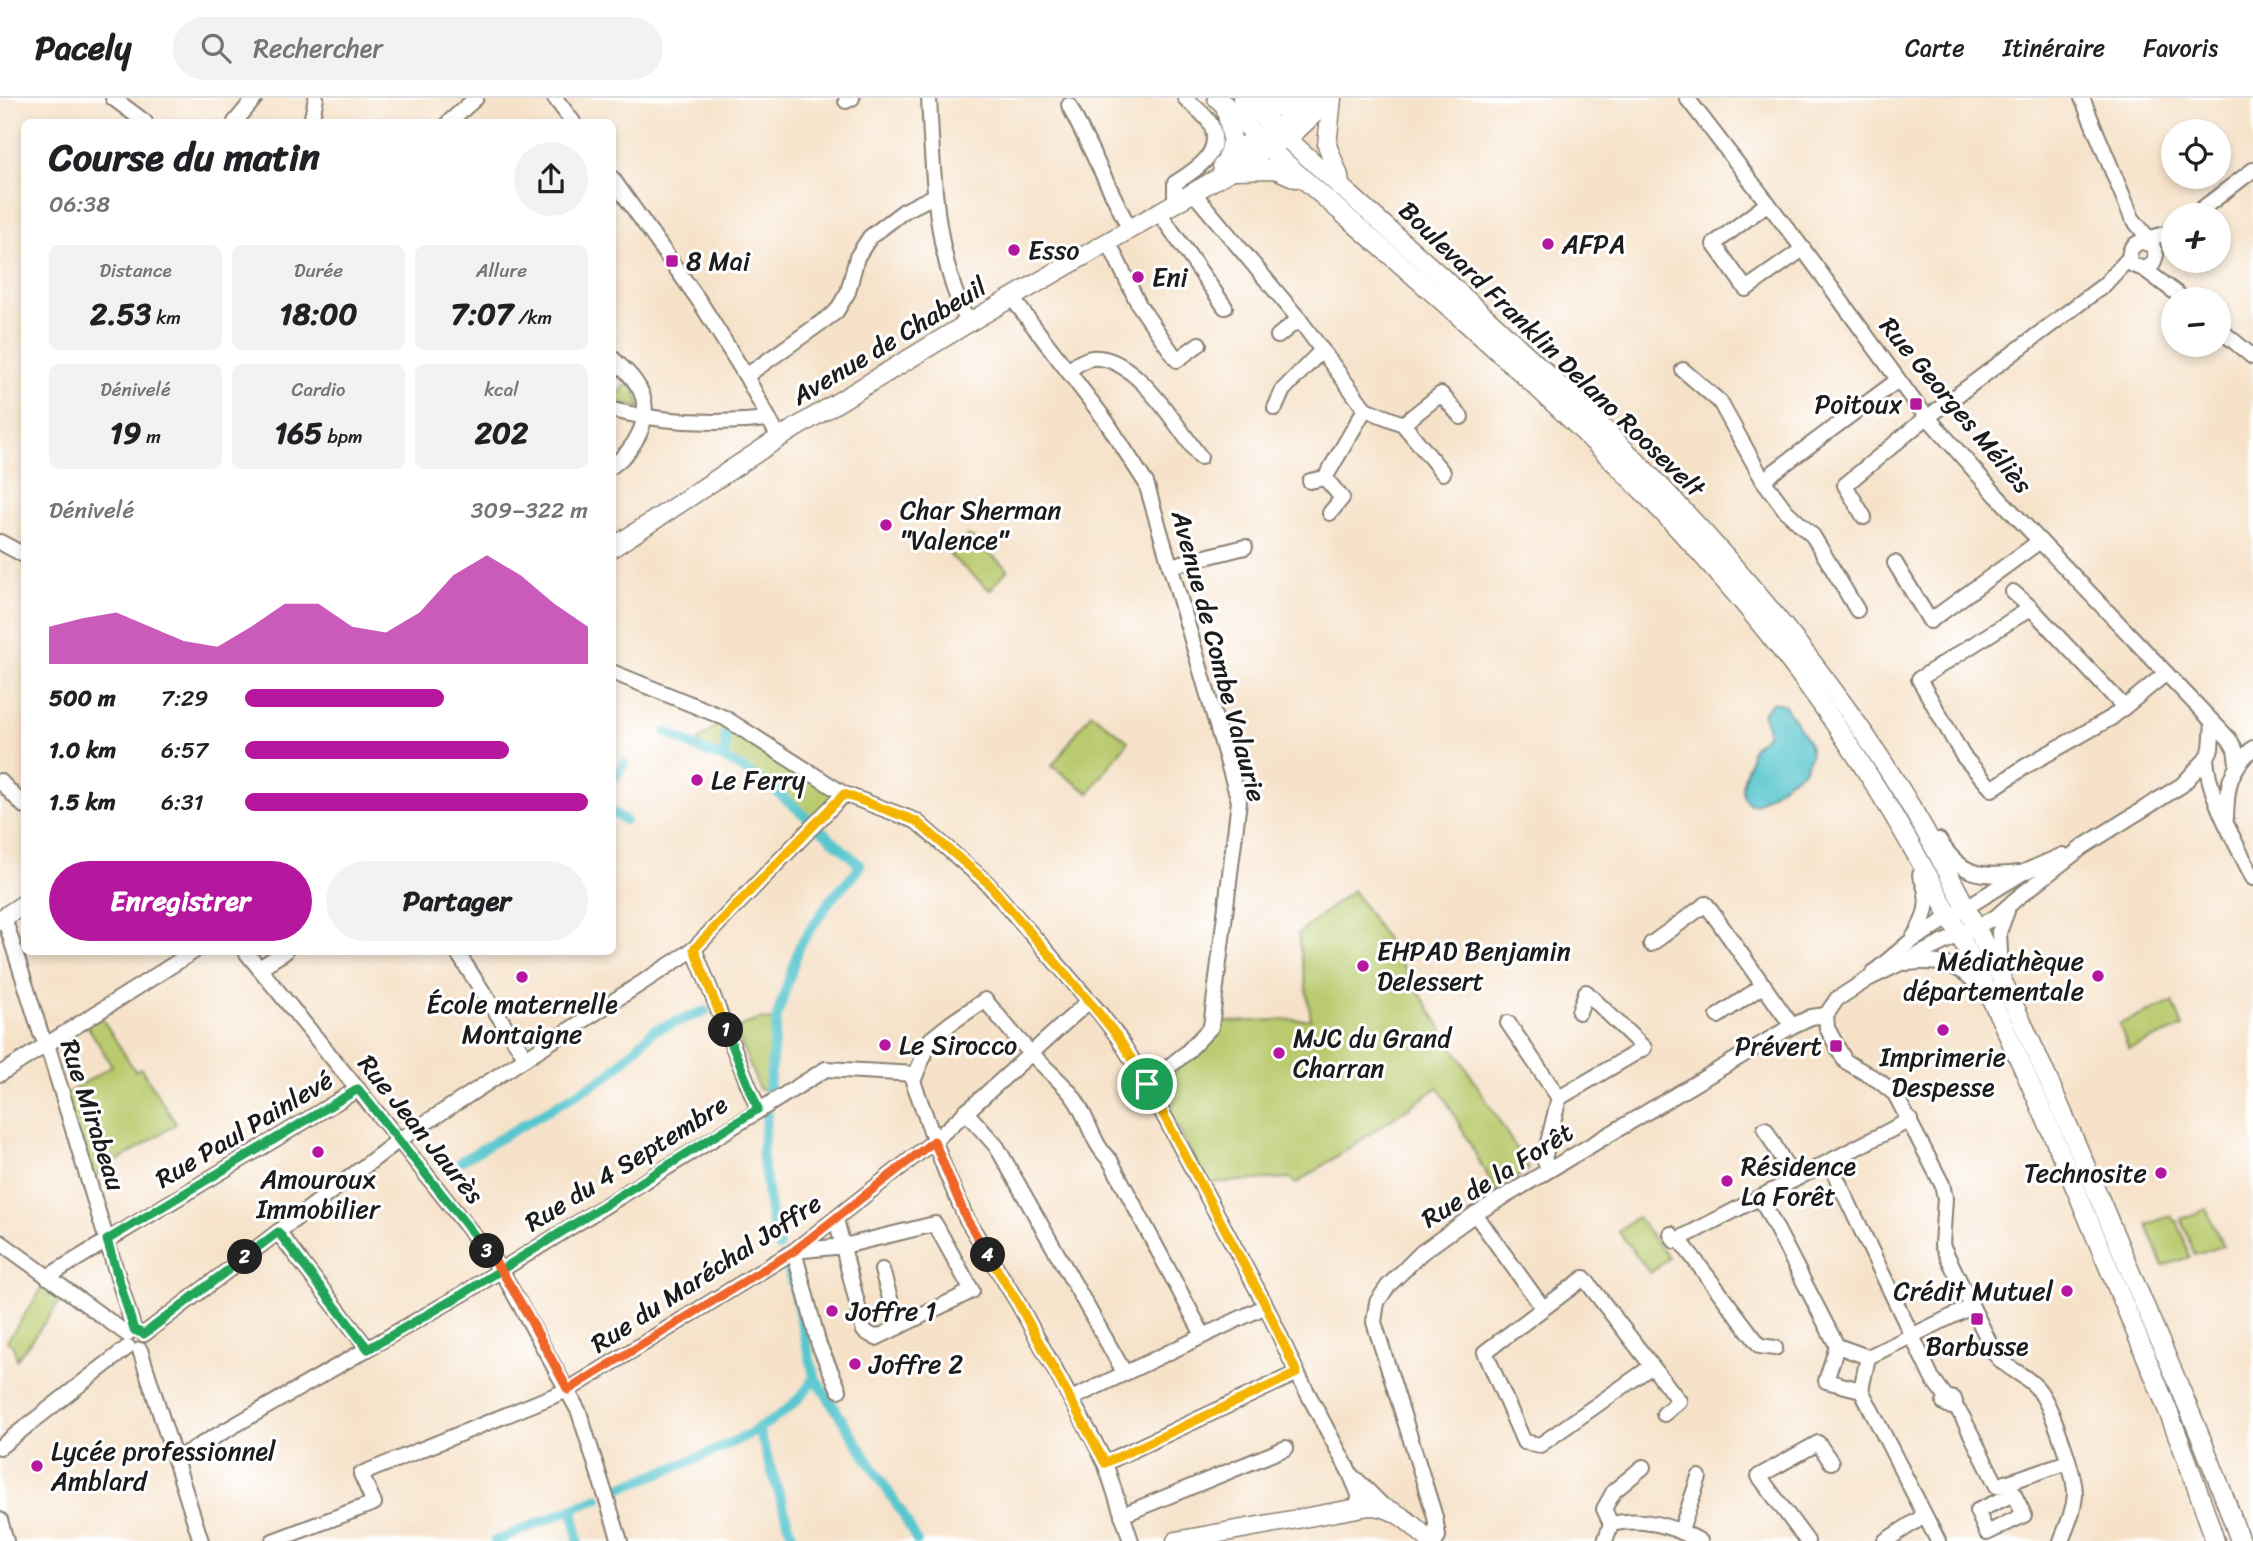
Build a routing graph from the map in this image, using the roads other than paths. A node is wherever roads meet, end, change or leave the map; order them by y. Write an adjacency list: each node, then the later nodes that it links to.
1 (114, 98): 16 (street)
2 (255, 98): 17 (street)
3 (316, 98): 18 (street)
4 (476, 98): 19 (street)
5 (555, 98): 20 (street)
6 (1185, 98): 30 (street)
7 (1242, 98): 21 (main road, Boulevard Franklin Delano Roosevelt)
8 (1251, 98): 9 (main road)
9 (1317, 98): 21 (main road, Avenue de Chabeuil)
10 (1331, 98): 21 (main road, Avenue de Chabeuil); 27 (main road)
11 (1687, 98): 31 (street, Rue Georges Méliès)
12 (2082, 98): 38 (street)
13 (932, 99): 29 (street)
14 (1221, 101): 22 (main road, Boulevard Franklin Delano Roosevelt); 23 (main road)
15 (1069, 105): 34 (street)
16 (141, 119)
17 (238, 119)
18 (312, 119)
19 (452, 119)
20 (571, 119)
21 (1279, 132): 22 (main road, Avenue de Chabeuil); 27 (main road, Boulevard Franklin Delano Roosevelt)
22 (1258, 146): 23 (main road, Avenue de Chabeuil); 26 (main road, Boulevard Franklin Delano Roosevelt)
23 (1229, 167): 26 (main road, Avenue de Chabeuil); 28 (main road, Avenue de Chabeuil)
24 (2253, 170): 32 (street)
25 (616, 184): 52 (street)
26 (1311, 185): 94 (main road, Boulevard Franklin Delano Roosevelt)
27 (1340, 187): 87 (main road, Boulevard Franklin Delano Roosevelt)
28 (1195, 189): 30 (main road, Avenue de Chabeuil); 42 (street)
29 (934, 196): 43 (street); 52 (street)
30 (1175, 201): 33 (main road, Avenue de Chabeuil)
31 (1768, 203): 37 (street, Rue Georges Méliès); 37 (street)
32 (2209, 203)
33 (1158, 211): 34 (main road, Avenue de Chabeuil); 41 (street)
34 (1129, 228): 36 (main road, Avenue de Chabeuil)
35 (2161, 240): 38 (street)
36 (1108, 241): 40 (main road, Avenue de Chabeuil); 46 (street)
37 (1803, 249): 53 (street, Rue Georges Méliès)
38 (2143, 253): 39 (street); 59 (street)
39 (2169, 287)
40 (1012, 298): 43 (main road, Avenue de Chabeuil); 51 (street, Avenue de Combe Valaurie)
41 (1226, 307)
42 (1299, 319): 44 (street); 47 (street)
43 (968, 323): 62 (main road, Avenue de Chabeuil)
44 (1278, 336)
45 (2231, 338): 48 (street)
46 (1199, 344)
47 (1322, 350): 54 (street); 55 (street)
48 (2253, 357)
49 (616, 362): 58 (street)
50 (1683, 370): 67 (street)
51 (1068, 371): 63 (street); 77 (street, Avenue de Combe Valaurie)
52 (746, 376): 60 (street)
53 (1898, 380): 59 (street, Rue Georges Méliès); 67 (street)
54 (1275, 408)
55 (1365, 409): 61 (street); 66 (street)
56 (616, 411): 58 (street)
57 (1461, 417): 61 (street)
58 (644, 418): 60 (street); 64 (street)
59 (1929, 418): 70 (street); 71 (street, Rue Georges Méliès)
60 (769, 419): 62 (street)
61 (1403, 424): 65 (street)
62 (779, 438): 73 (main road, Avenue de Chabeuil)
63 (1200, 457)
64 (616, 463)
65 (1443, 473)
66 (1325, 478): 68 (street); 69 (street)
67 (1763, 480): 80 (street)
68 (1310, 481)
69 (1330, 513)
70 (1864, 517)
71 (2040, 541): 76 (street); 82 (street, Rue Georges Méliès)
72 (0, 542): 75 (street)
73 (616, 545)
74 (1245, 547): 77 (street)
75 (21, 553)
76 (1895, 564)
77 (1170, 566): 126 (street, Avenue de Combe Valaurie)
78 (2013, 592): 79 (street)
79 (2031, 608): 83 (street); 83 (street)
80 (1857, 610)
81 (616, 674): 90 (street)
82 (2165, 674): 83 (street); 84 (street, Rue Georges Méliès)
83 (2124, 707)
84 (2213, 723): 88 (street); 88 (street, Rue Georges Méliès)
85 (2253, 741): 88 (street)
86 (2253, 748): 88 (street)
87 (1876, 753): 95 (street, Rue de la Forêt); 99 (main road, Boulevard Franklin Delano Roosevelt)
88 (2222, 761): 92 (street); 92 (street); 93 (street, Rue de la Forêt)
89 (0, 781): 91 (street)
90 (844, 794): 104 (street); 114 (street)
91 (21, 803)
92 (2226, 819): 96 (street)
93 (2084, 846): 95 (street, Rue de la Forêt); 98 (street, Rue de la Forêt)
94 (1913, 847): 99 (main road, Boulevard Franklin Delano Roosevelt); 102 (street)
95 (2024, 872): 99 (street, Rue de la Forêt)
96 (2253, 878)
97 (21, 906): 100 (main road)
98 (2007, 909): 101 (street, Rue de la Forêt); 112 (street)
99 (1959, 912): 101 (main road, Boulevard Franklin Delano Roosevelt); 102 (street, Rue de la Forêt)
100 (2, 918): 120 (street, Rue Mirabeau)
101 (1968, 930): 109 (street, Rue de la Forêt); 112 (main road); 123 (main road)
102 (1911, 941): 111 (street, Rue de la Forêt)
103 (1651, 944): 113 (street)
104 (694, 949): 122 (street); 129 (street)
105 (188, 955): 120 (street)
106 (248, 955): 110 (street, Rue Jean Jaurès)
107 (280, 955): 110 (street)
108 (459, 955): 122 (street)
109 (1902, 963): 111 (street, Rue de la Forêt); 123 (street)
110 (259, 968): 127 (street, Rue Jean Jaurès)
111 (1868, 979): 116 (street, Rue de la Forêt)
112 (2002, 981): 200 (main road)
113 (1764, 985): 117 (street); 119 (street)
114 (1089, 1001): 121 (street, Rue du Maréchal Joffre); 126 (street)
115 (1580, 1012): 128 (street)
116 (1826, 1015): 119 (street, Rue de la Forêt); 131 (street)
117 (1718, 1016)
118 (1508, 1023): 128 (street)
119 (1792, 1026): 136 (street, Rue de la Forêt)
120 (47, 1044): 124 (street); 142 (street, Rue Mirabeau)
121 (1030, 1053): 125 (street); 130 (street, Rue du Maréchal Joffre); 153 (street)
122 (526, 1058): 133 (street)
123 (2023, 1068): 185 (main road)
124 (0, 1074)
125 (916, 1074): 129 (street, Rue du 4 Septembre); 134 (street)
126 (1147, 1084): 149 (street)
127 (358, 1089): 133 (street, Rue Jean Jaurès); 142 (street, Rue Paul Painlevé)
128 (1559, 1098): 136 (street)
129 (758, 1109): 146 (street, Rue du 4 Septembre)
130 (965, 1111): 134 (street, Rue du Maréchal Joffre); 161 (street)
131 (1910, 1120): 135 (street); 150 (street)
132 (1765, 1129): 137 (street)
133 (399, 1140): 141 (street); 146 (street, Rue Jean Jaurès)
134 (934, 1141): 140 (street, Rue du Maréchal Joffre); 166 (street)
135 (1829, 1162): 137 (street); 154 (street)
136 (1549, 1170): 139 (street, Rue de la Forêt)
137 (1794, 1180): 138 (street)
138 (1760, 1198): 156 (street); 157 (street)
139 (1475, 1214): 151 (street); 193 (street, Rue de la Forêt)
140 (836, 1219): 144 (street); 145 (street, Rue du Maréchal Joffre)
141 (278, 1232): 155 (street); 158 (street)
142 (107, 1240): 148 (street, Rue Paul Painlevé); 155 (street, Rue Mirabeau)
143 (1, 1245): 148 (street)
144 (844, 1246): 145 (street); 152 (street); 152 (street)
145 (794, 1251): 163 (street, Rue du Maréchal Joffre); 164 (street)
146 (501, 1270): 158 (street, Rue du 4 Septembre); 163 (street, Rue Jean Jaurès)
147 (882, 1270): 152 (street)
148 (47, 1277): 155 (street)
149 (1266, 1306): 153 (street); 162 (street)
150 (1971, 1307): 154 (street); 172 (street)
151 (1544, 1308): 160 (street); 160 (street)
152 (898, 1327)
153 (1203, 1335): 161 (street)
154 (1912, 1335): 159 (street); 172 (street)
155 (135, 1339): 168 (street); 170 (street, Rue Mirabeau)
156 (1837, 1346): 159 (street); 165 (street)
157 (1775, 1348)
158 (368, 1349): 170 (street, Rue du 4 Septembre)
159 (1868, 1357): 165 (street)
160 (1652, 1366): 167 (street)
161 (1124, 1372): 166 (street)
162 (1297, 1373): 173 (street); 175 (street)
163 (568, 1390): 188 (street, Rue du Maréchal Joffre); 189 (street, Rue Jean Jaurès)
164 (839, 1390)
165 (1861, 1390): 180 (street)
166 (1071, 1398): 173 (street)
167 (1664, 1414)
168 (0, 1447)
169 (1286, 1448): 179 (street)
170 (176, 1459): 187 (street, Rue Mirabeau)
171 (1831, 1462): 196 (street)
172 (2068, 1462): 199 (street)
173 (1105, 1463): 179 (street)
174 (1643, 1467): 182 (street)
175 (1350, 1473): 177 (street); 178 (street)
176 (1699, 1477): 183 (street)
177 (1355, 1508): 178 (main road); 191 (main road)
178 (1385, 1508): 184 (main road)
179 (1122, 1514): 190 (street)
180 (1924, 1516): 197 (street); 198 (street)
181 (0, 1520): 186 (street)
182 (1611, 1524): 183 (street); 194 (street)
183 (1681, 1531): 195 (street)
184 (1413, 1533): 192 (main road)
185 (2214, 1540)
186 (6, 1541)
187 (201, 1541)
188 (273, 1541)
189 (620, 1541)
190 (1131, 1541)
191 (1176, 1541)
192 (1430, 1541)
193 (1436, 1541)
194 (1605, 1541)
195 (1700, 1541)
196 (1807, 1541)
197 (1885, 1541)
198 (1938, 1541)
199 (2061, 1541)
200 (2241, 1541)

